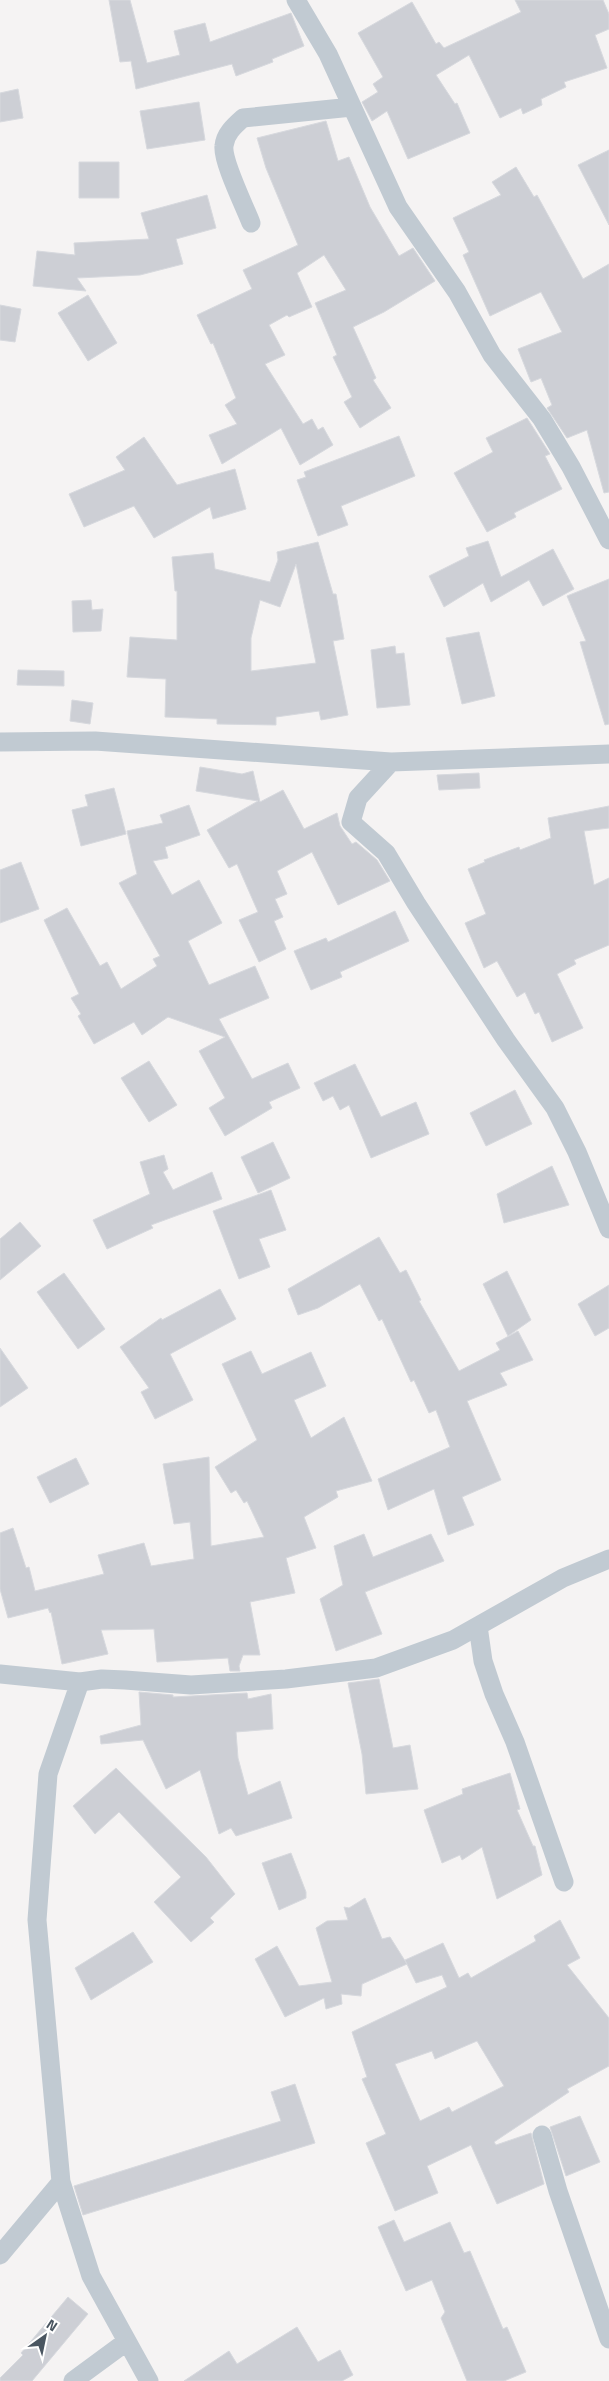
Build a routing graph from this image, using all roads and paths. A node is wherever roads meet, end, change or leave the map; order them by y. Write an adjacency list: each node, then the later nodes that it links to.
1 (296, 0): 2 (street)
2 (352, 107): 3 (street); 4 (street)
3 (251, 223)
4 (609, 540)
5 (0, 742): 7 (street)
6 (609, 754): 7 (street)
7 (391, 762): 8 (street)
8 (609, 1229)
9 (609, 1559): 10 (street)
10 (478, 1626): 12 (street); 13 (street)
11 (1, 1671): 12 (street)
12 (80, 1682): 15 (street)
13 (564, 1882)
14 (542, 2135): 17 (street)
15 (60, 2182): 16 (street); 18 (street)
16 (0, 2255)
17 (609, 2339)
18 (126, 2342): 19 (street); 20 (street)
19 (73, 2381)
20 (149, 2381)

